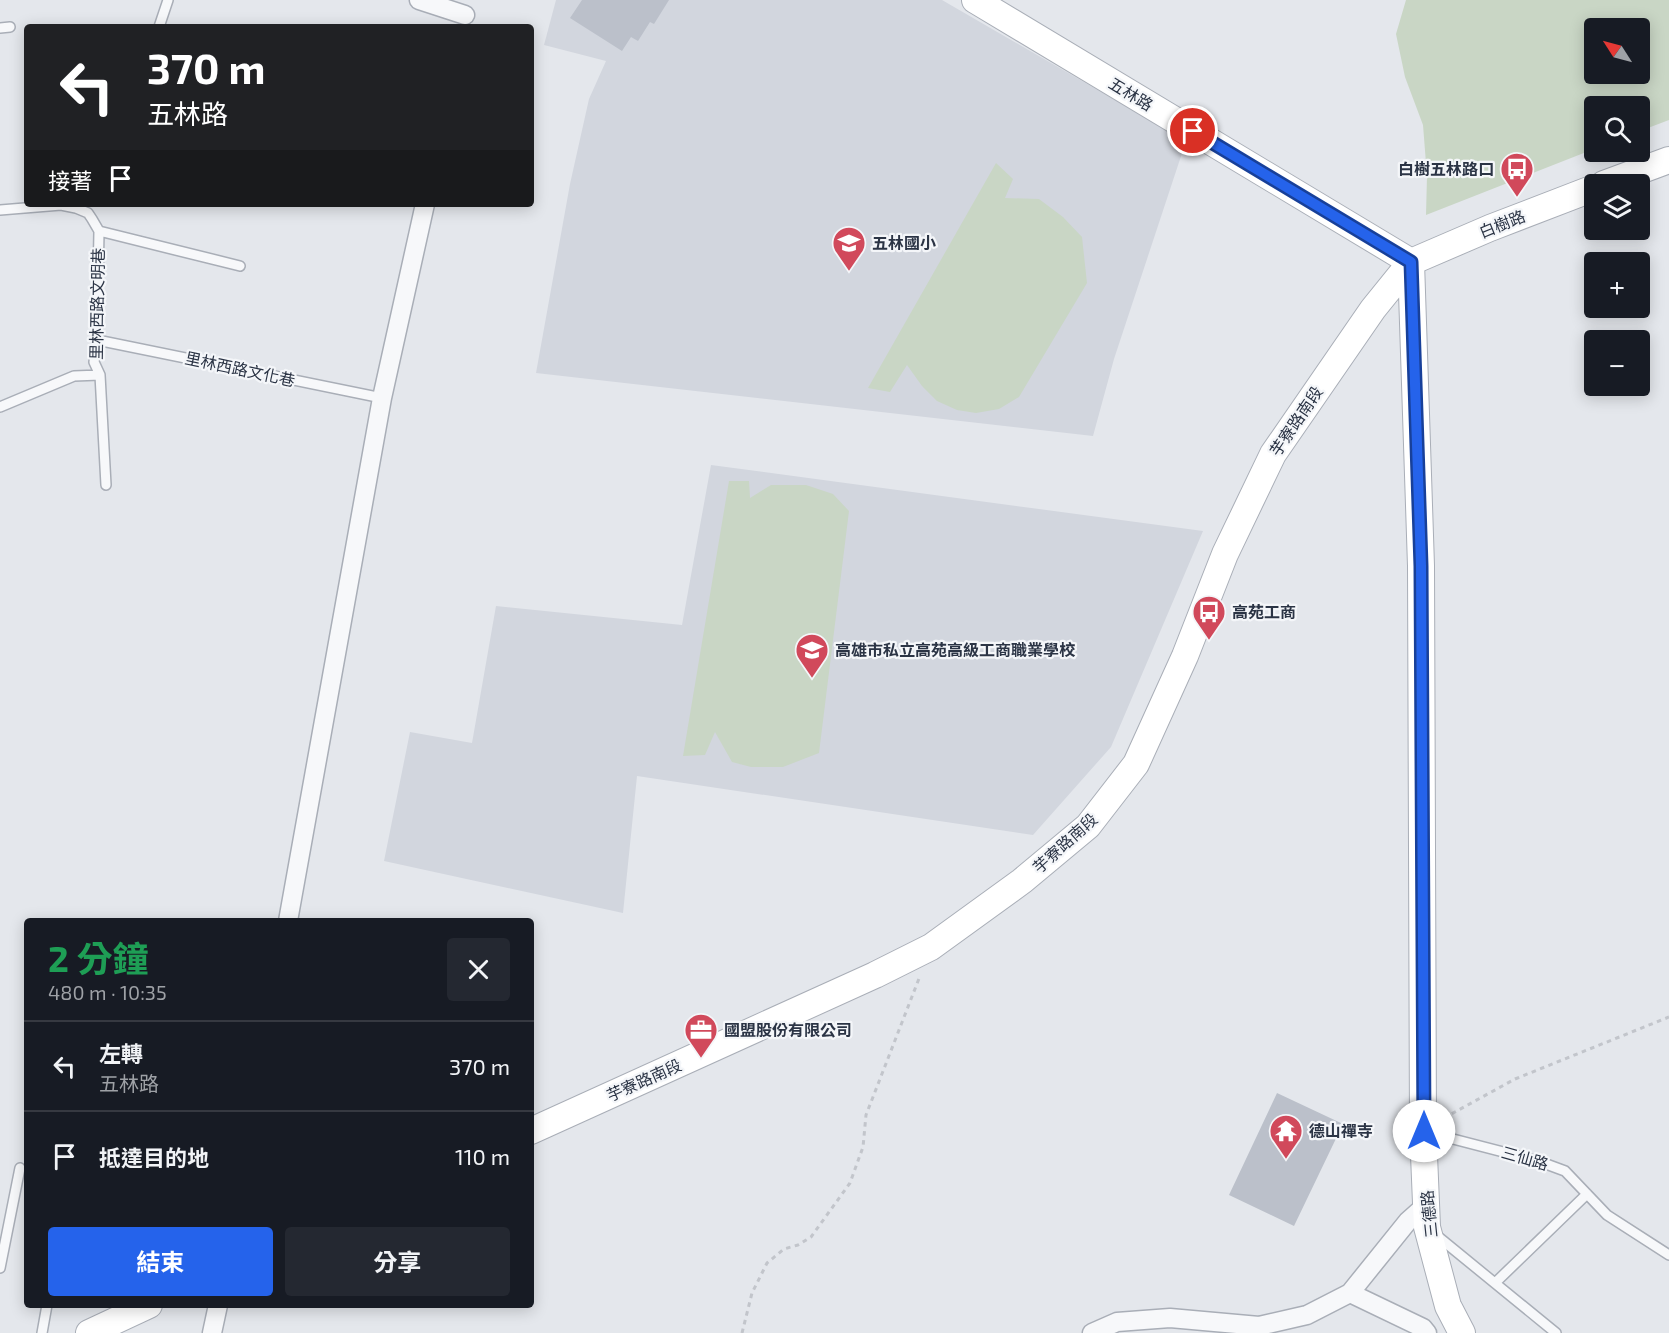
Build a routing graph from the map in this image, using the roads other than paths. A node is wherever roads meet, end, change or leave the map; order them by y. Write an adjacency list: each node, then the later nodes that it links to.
1 (168, 0): 5 (lane)
2 (419, 0): 4 (street)
3 (975, 0): 14 (street, 五林路)
4 (465, 14)
5 (160, 24)
6 (1669, 160): 7 (street)
7 (1631, 174)
8 (1584, 192): 14 (street, 白樹路)
9 (37, 207): 12 (lane, 里林西路文明巷)
10 (71, 207): 13 (lane, 里林西路文明巷)
11 (424, 207): 18 (street)
12 (0, 210)
13 (99, 231): 15 (lane); 16 (lane, 里林西路文明巷)
14 (1411, 262): 22 (street, 芋寮路南段); 23 (street, 三德路)
15 (240, 266)
16 (97, 340): 17 (lane, 里林西路文明巷); 18 (lane, 里林西路文化巷)
17 (100, 375): 19 (lane); 20 (lane, 里林西路文明巷)
18 (382, 398): 21 (street)
19 (0, 407)
20 (106, 485)
21 (289, 918)
22 (534, 1130)
23 (1424, 1131): 25 (lane, 三仙路); 26 (street, 三德路)
24 (20, 1168): 28 (lane)
25 (1587, 1194): 27 (lane, 三仙路); 29 (lane)
26 (1427, 1216): 29 (lane); 30 (street); 39 (street, 三德路)
27 (1669, 1255)
28 (0, 1268)
29 (1495, 1283): 40 (lane)
30 (1350, 1293): 37 (street); 38 (street)
31 (46, 1308): 35 (lane)
32 (142, 1308): 34 (street)
33 (217, 1308): 36 (street)
34 (100, 1325)
35 (42, 1333)
36 (212, 1333)
37 (1092, 1333)
38 (1427, 1333)
39 (1462, 1333)
40 (1556, 1333)

